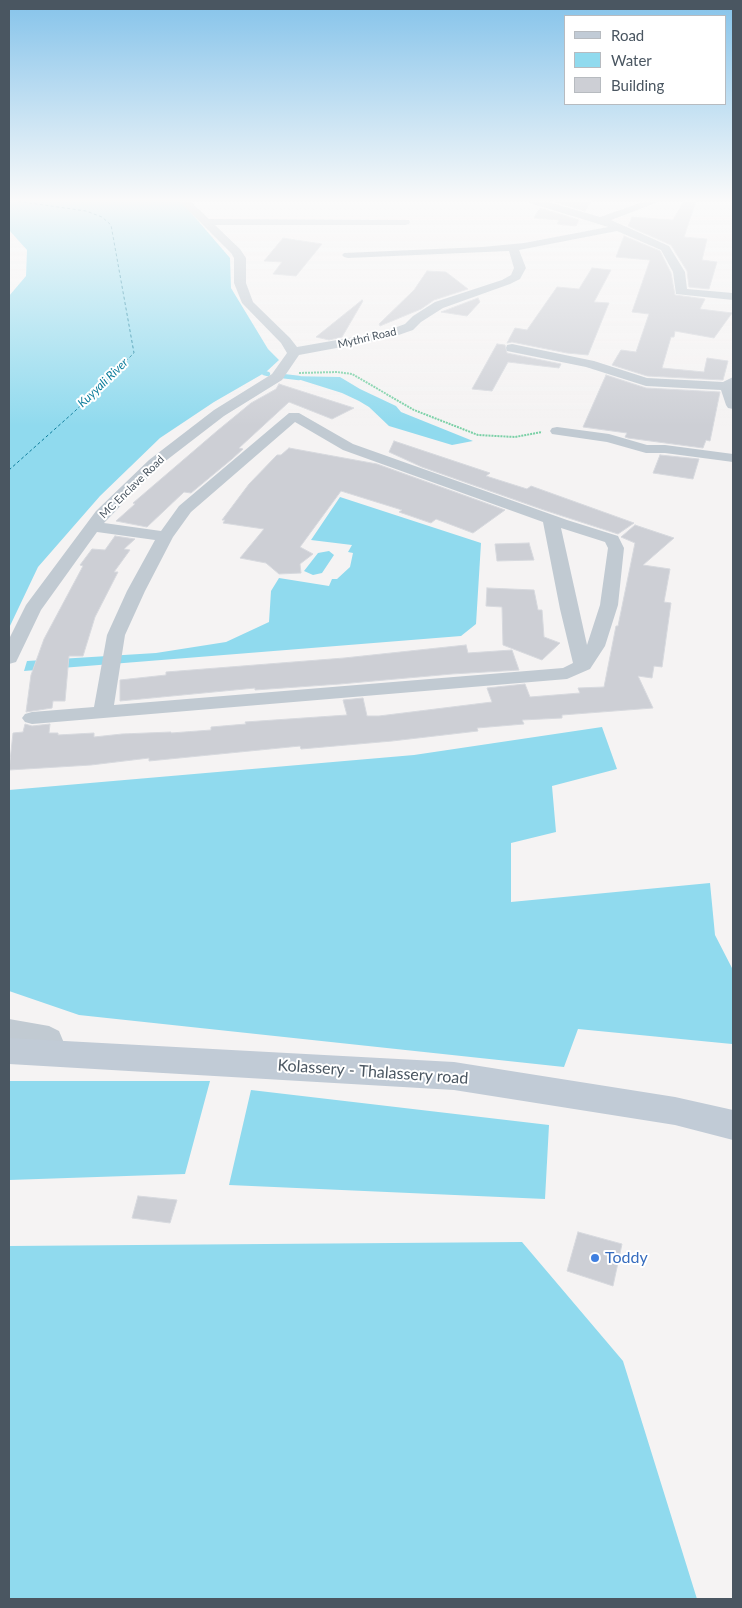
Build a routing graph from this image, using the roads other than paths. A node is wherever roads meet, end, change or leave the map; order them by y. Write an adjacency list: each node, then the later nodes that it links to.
1 (240, 276): 6 (street)
2 (516, 276): 6 (street, Mythri Road)
3 (680, 276): 4 (street)
4 (733, 297)
5 (512, 348): 7 (street)
6 (294, 352): 12 (street, MC Enclave Road)
7 (729, 384): 8 (street)
8 (733, 405)
9 (557, 431): 10 (street)
10 (733, 458)
11 (551, 520): 13 (street); 15 (street); 15 (street)
12 (92, 526): 13 (street); 14 (street, MC Enclave Road)
13 (165, 536): 16 (street)
14 (9, 658)
15 (583, 665): 16 (street)
16 (103, 712): 17 (street)
17 (32, 718)
18 (9, 1029): 20 (street)
19 (9, 1051): 20 (main road, Kolassery - Thalassery road)
20 (43, 1053): 21 (main road, Kolassery - Thalassery road)
21 (733, 1125)

